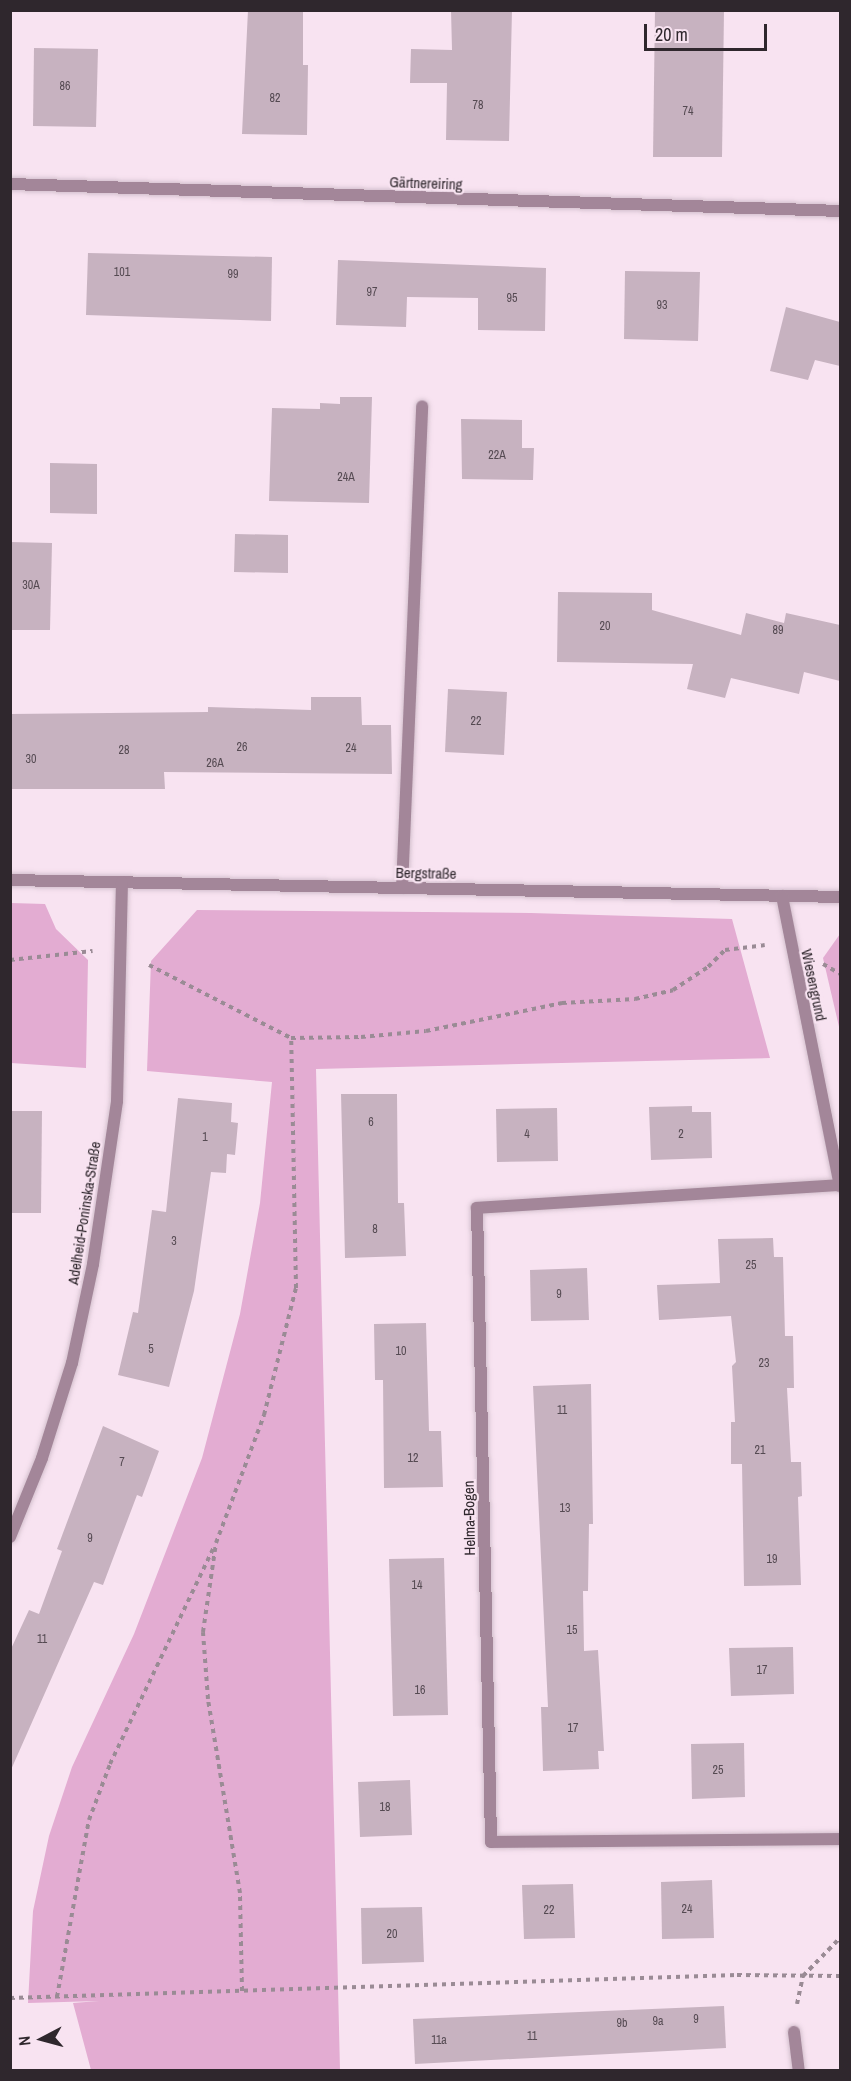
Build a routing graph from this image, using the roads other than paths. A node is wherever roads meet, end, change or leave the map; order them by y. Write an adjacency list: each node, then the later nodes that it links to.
1 (10, 184): 2 (street, Gärtnereiring)
2 (840, 211)
3 (422, 406): 6 (street)
4 (10, 880): 5 (street, Bergstraße)
5 (122, 882): 6 (street, Bergstraße); 10 (street, Adelheid-Poninska-Straße)
6 (402, 888): 7 (street, Bergstraße)
7 (782, 896): 8 (street, Bergstraße); 9 (street, Wiesengrund)
8 (840, 897)
9 (840, 1185): 11 (street, Helma-Bogen)
10 (10, 1537)
11 (840, 1839)
12 (794, 2032): 13 (street)
13 (799, 2070)

